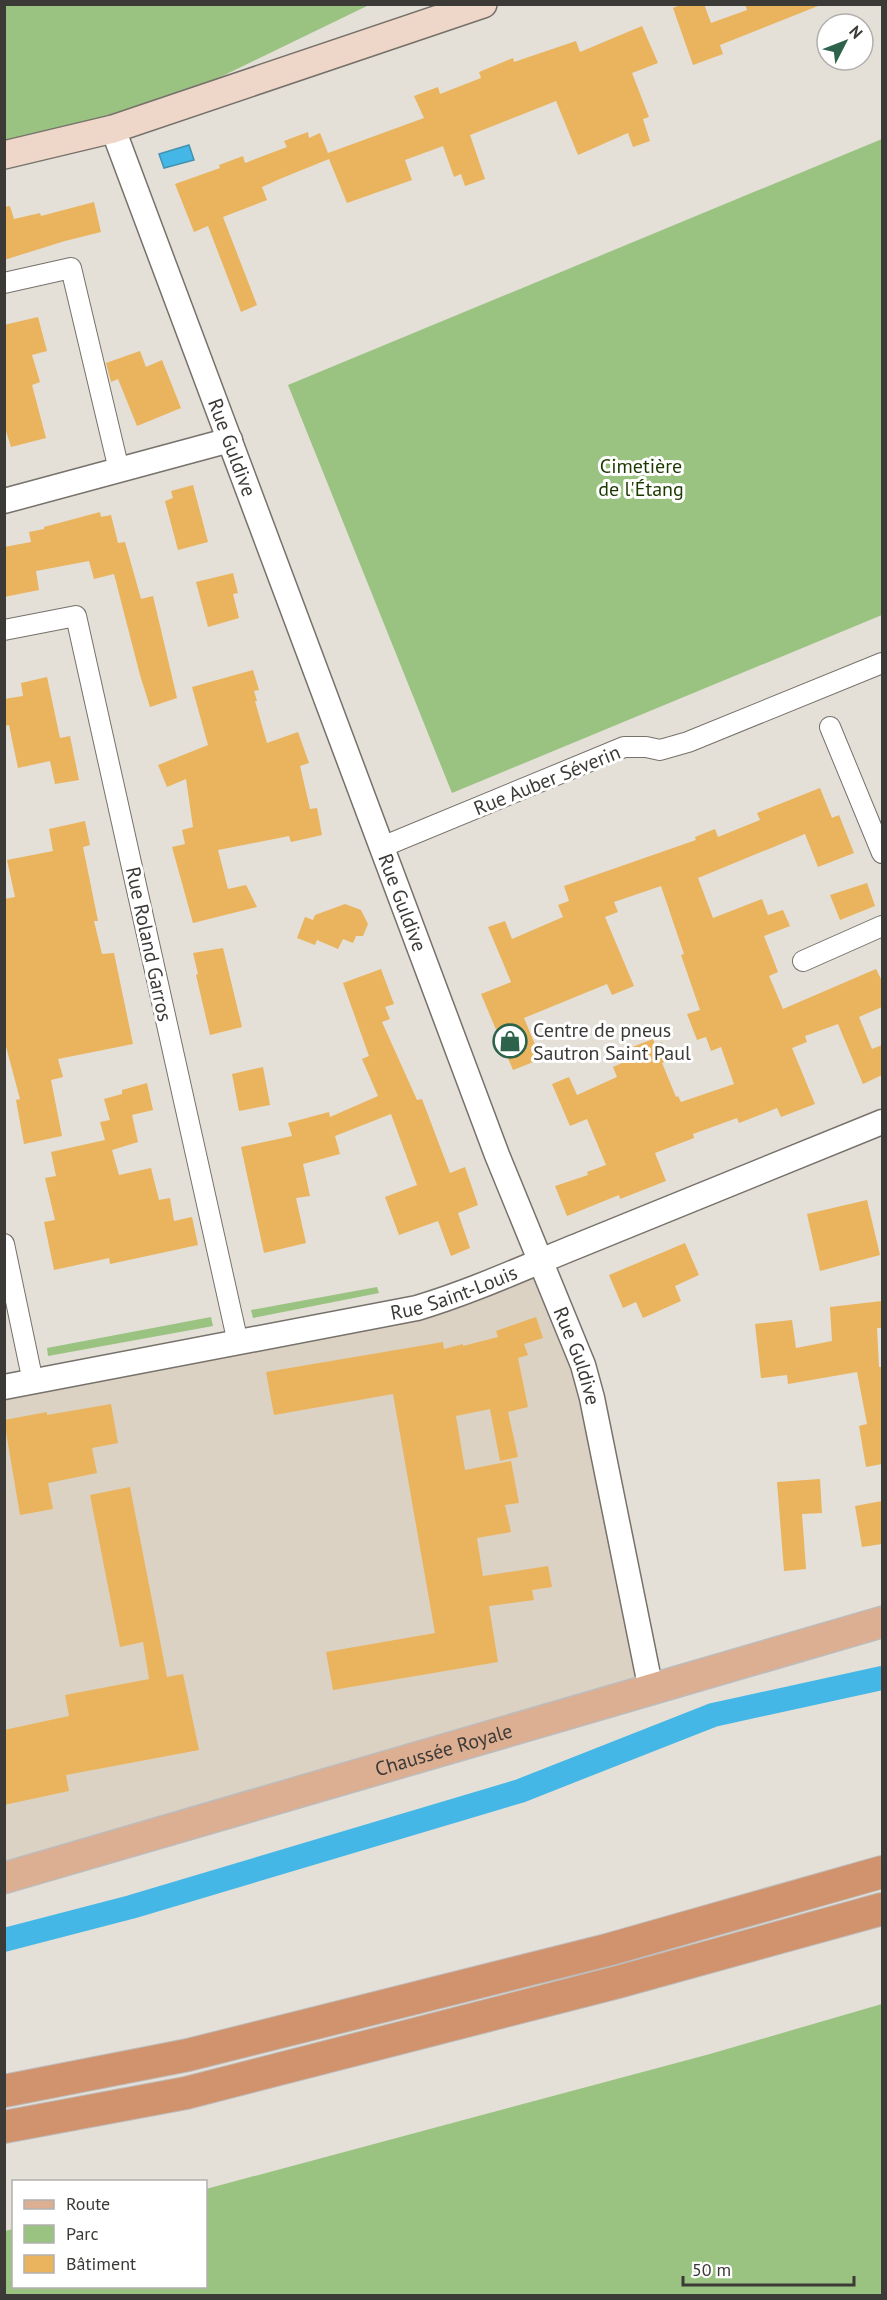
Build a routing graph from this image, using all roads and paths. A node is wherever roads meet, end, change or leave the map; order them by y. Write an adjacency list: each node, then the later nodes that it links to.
1 (483, 4): 2 (main road)
2 (113, 129): 3 (main road); 5 (street, Rue Guldive)
3 (4, 155)
4 (4, 283): 6 (street)
5 (230, 440): 6 (street); 11 (street, Rue Guldive)
6 (119, 470): 7 (street)
7 (4, 501)
8 (4, 630): 18 (street, Rue Roland Garros)
9 (882, 663): 11 (street, Rue Auber Séverin)
10 (830, 727): 12 (street)
11 (382, 848): 17 (street, Rue Guldive)
12 (882, 853)
13 (882, 926): 14 (street)
14 (803, 961)
15 (882, 1122): 17 (street, Rue Saint-Louis)
16 (4, 1244): 19 (street)
17 (539, 1262): 18 (street, Rue Saint-Louis); 22 (street, Rue Guldive)
18 (238, 1343): 19 (street, Rue Saint-Louis)
19 (33, 1382): 20 (street, Rue Saint-Louis)
20 (4, 1387)
21 (882, 1622): 22 (main road, Chaussée Royale)
22 (651, 1690): 24 (main road, Chaussée Royale)
23 (882, 1872): 26 (highway)
24 (4, 1878)
25 (882, 1909): 27 (highway)
26 (4, 2091)
27 (4, 2127)

